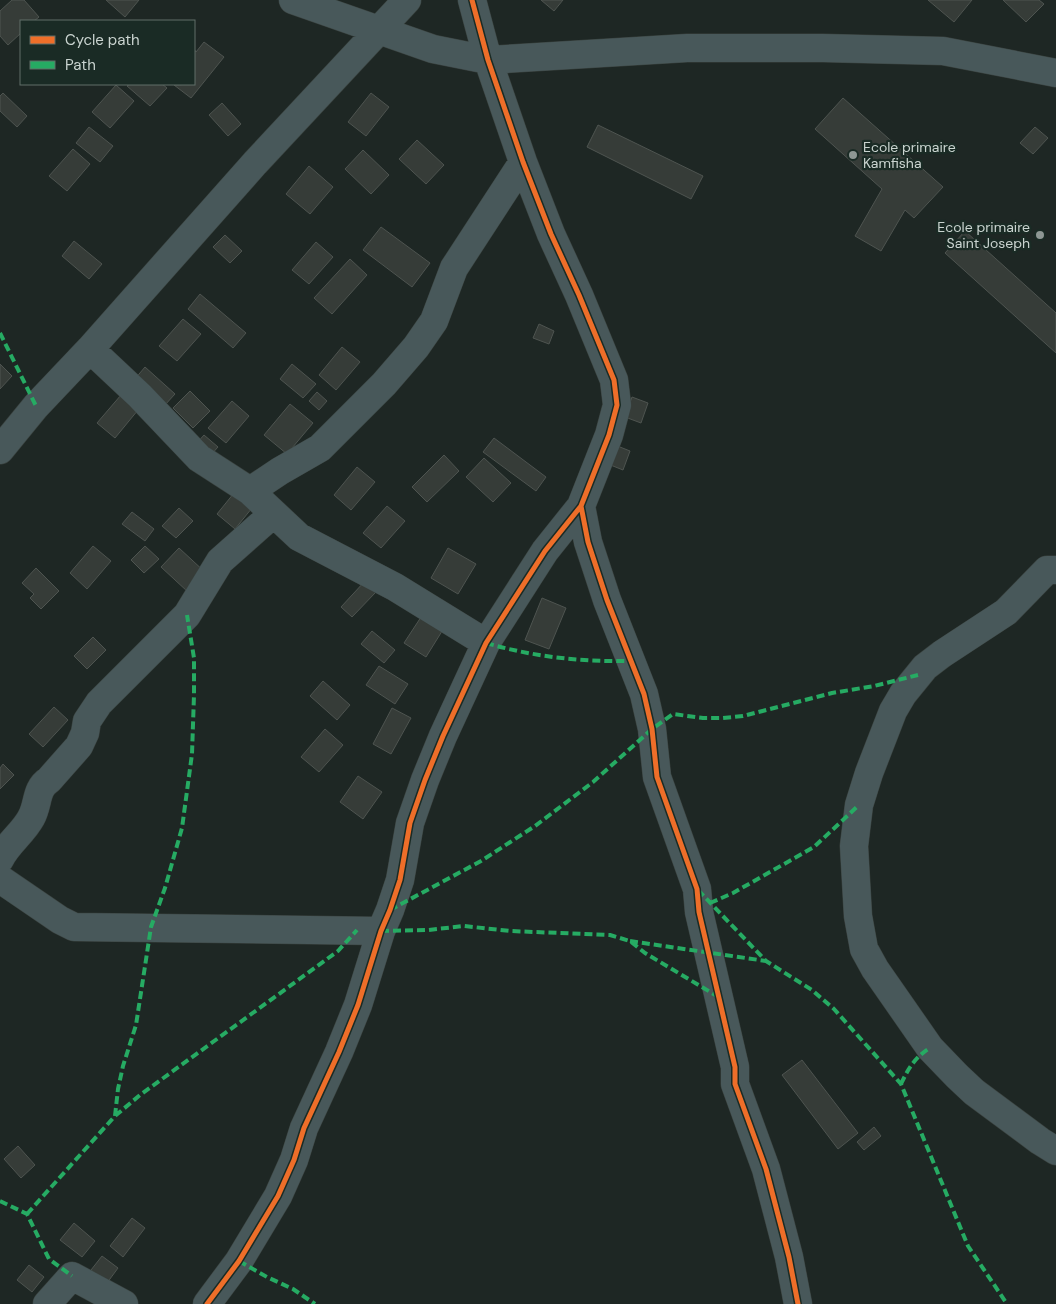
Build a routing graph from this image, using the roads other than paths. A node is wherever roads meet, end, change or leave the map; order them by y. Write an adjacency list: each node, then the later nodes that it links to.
1 (293, 0): 4 (street)
2 (407, 0): 4 (street)
3 (472, 0): 5 (street)
4 (380, 30): 5 (street); 8 (street)
5 (488, 60): 6 (street); 7 (street)
6 (1056, 73)
7 (522, 162): 10 (street); 11 (street)
8 (90, 349): 9 (street); 10 (street)
9 (0, 450)
10 (250, 492): 12 (street)
11 (581, 506): 14 (street); 22 (street)
12 (273, 514): 14 (street); 15 (street)
13 (1056, 570): 18 (street)
14 (486, 643): 17 (street)
15 (0, 858)
16 (0, 879): 17 (street)
17 (381, 931): 21 (street)
18 (1056, 1151)
19 (47, 1304): 20 (street)
20 (124, 1304)
21 (208, 1304)
22 (798, 1304)

